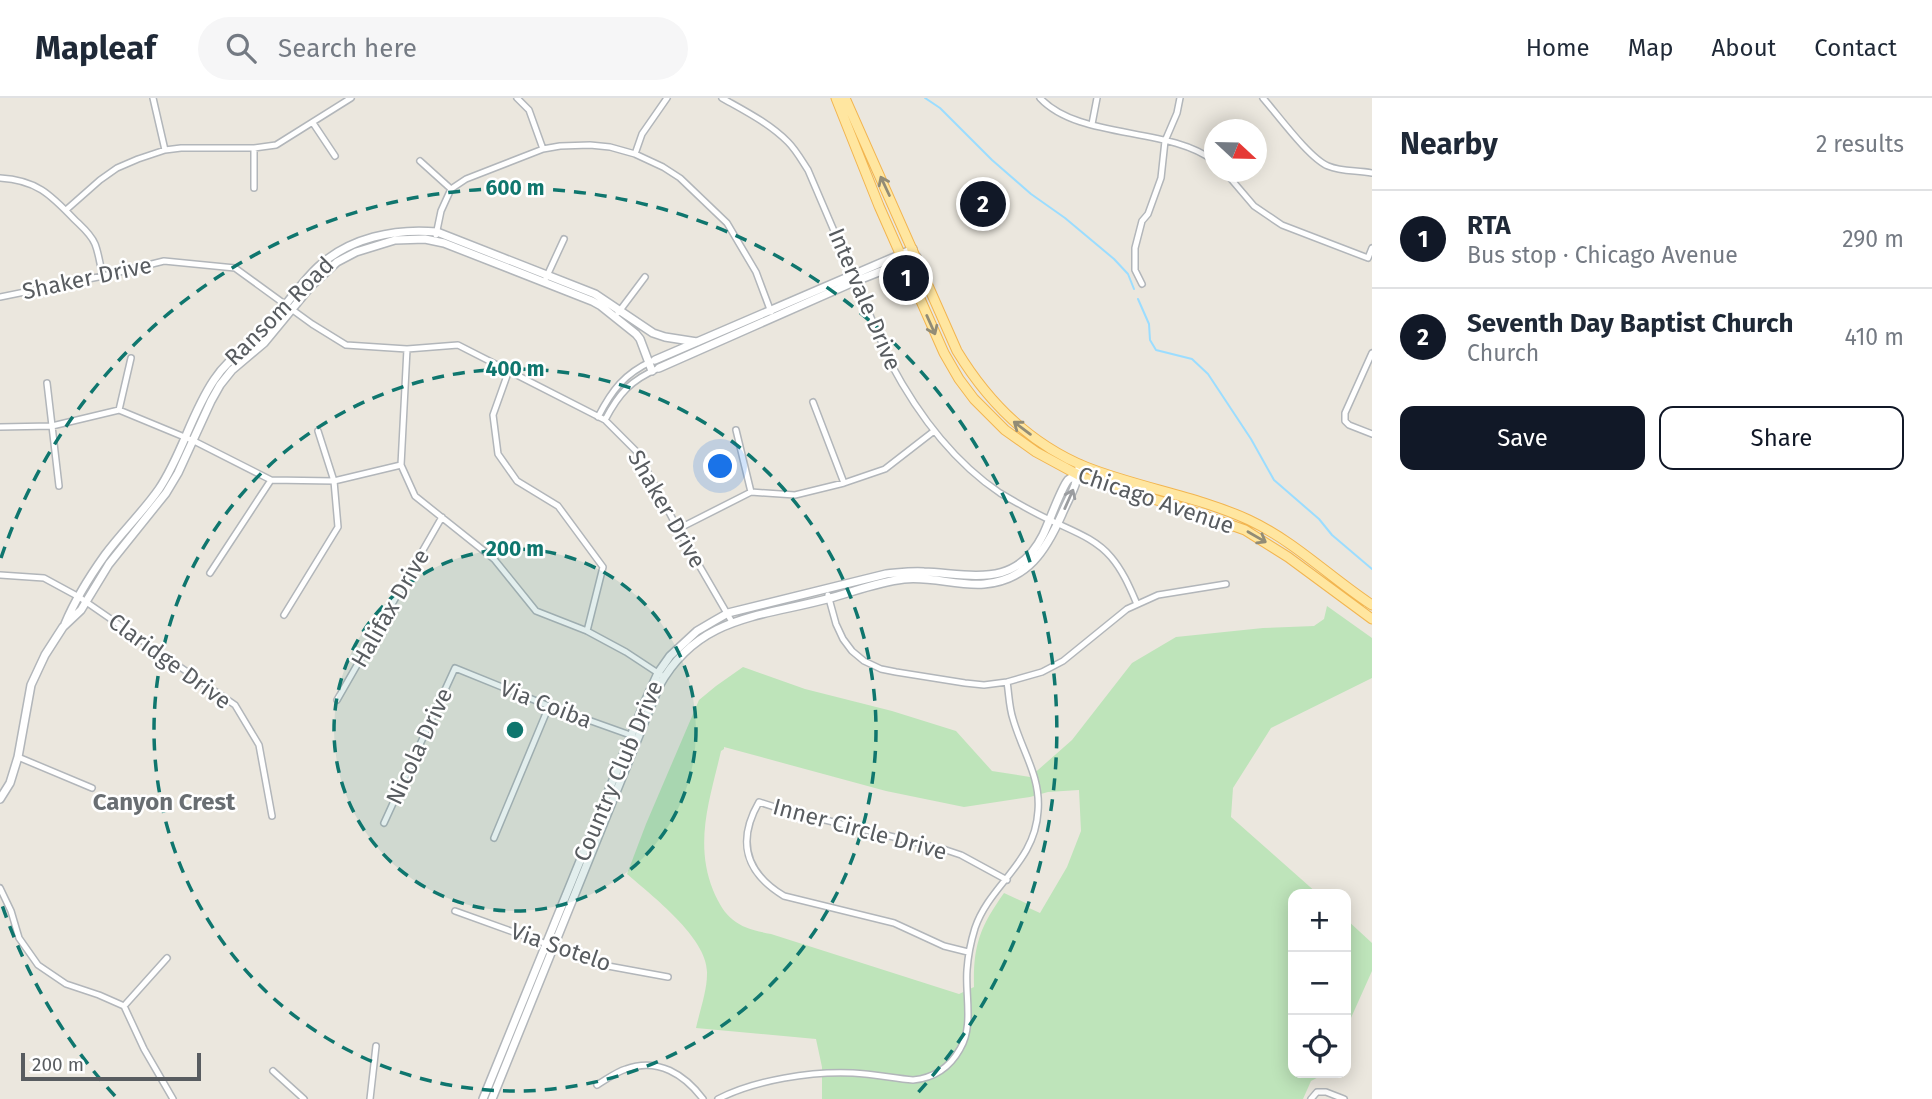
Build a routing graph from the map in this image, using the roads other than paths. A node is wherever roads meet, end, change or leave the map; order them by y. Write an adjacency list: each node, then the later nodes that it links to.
1 (153, 98): 17 (street)
2 (351, 98): 12 (street)
3 (517, 98): 16 (street)
4 (667, 98): 18 (street)
5 (722, 98): 35 (street, Intervale Drive)
6 (836, 98): 32 (main road, Chicago Avenue)
7 (845, 98): 31 (main road, Chicago Avenue, one-way to 7)
8 (1040, 98): 13 (street)
9 (1097, 98): 13 (street)
10 (1180, 98): 14 (street)
11 (1263, 98): 22 (street)
12 (313, 123): 15 (street); 20 (street)
13 (1092, 124): 14 (street)
14 (1165, 141): 19 (street); 37 (street)
15 (254, 148): 17 (street); 25 (street)
16 (544, 149): 18 (street); 26 (street)
17 (165, 150): 27 (street)
18 (635, 154): 41 (street)
19 (1204, 154)
20 (335, 156)
21 (419, 161): 26 (street)
22 (1372, 173)
23 (0, 178): 27 (street)
24 (1234, 182): 30 (street)
25 (254, 188)
26 (451, 189): 28 (street)
27 (66, 210): 33 (street)
28 (435, 236): 36 (street, Ransom Road); 39 (street, Ransom Road)
29 (564, 239): 36 (street)
30 (1372, 248)
31 (915, 253): 32 (street); 63 (main road, Chicago Avenue, one-way to 31)
32 (903, 258): 35 (street); 65 (main road, Chicago Avenue, one-way to 65)
33 (103, 276): 38 (street, Shaker Drive); 39 (street, Shaker Drive)
34 (645, 277): 40 (street)
35 (854, 278): 41 (street); 59 (street, Intervale Drive)
36 (545, 279): 40 (street, Ransom Road)
37 (1142, 284)
38 (0, 297)
39 (290, 307): 44 (street, Shaker Drive); 61 (street, Ransom Road); 62 (street, Ransom Road)
40 (617, 314): 42 (street, Ransom Road); 48 (street, Ransom Road)
41 (772, 315): 43 (street); 48 (street)
42 (665, 337): 43 (street, Ransom Road); 46 (street)
43 (697, 342): 46 (street)
44 (407, 349): 49 (street, Shaker Drive); 64 (street)
45 (1372, 353): 60 (street)
46 (666, 355): 48 (street)
47 (131, 358): 52 (street)
48 (656, 365): 53 (street); 54 (street)
49 (509, 370): 53 (street, Shaker Drive); 86 (street)
50 (47, 383): 55 (street)
51 (813, 402): 68 (street)
52 (119, 410): 55 (street); 61 (street)
53 (598, 417): 54 (street, Shaker Drive)
54 (606, 421): 73 (street, Shaker Drive)
55 (52, 426): 56 (street); 69 (street)
56 (0, 427)
57 (736, 430): 70 (street)
58 (318, 431): 67 (street)
59 (934, 431): 68 (street); 72 (street, Intervale Drive)
60 (1372, 434)
61 (185, 438): 62 (street); 79 (street, Ransom Road)
62 (194, 442): 66 (street); 79 (street, Ransom Road)
63 (1080, 464): 65 (street, Country Club Drive); 81 (main road, Chicago Avenue)
64 (401, 465): 67 (street); 71 (street)
65 (1077, 474): 72 (street, Country Club Drive); 84 (main road, Chicago Avenue, one-way to 84)
66 (271, 480): 67 (street); 74 (street)
67 (334, 481): 83 (street)
68 (844, 483): 70 (street)
69 (59, 486)
70 (751, 492): 73 (street)
71 (442, 517): 86 (street); 90 (street, Halifax Drive)
72 (1054, 522): 77 (street, Country Club Drive); 78 (street, Country Club Drive); 80 (street, Intervale Drive)
73 (678, 529): 82 (street, Shaker Drive)
74 (210, 573)
75 (0, 575): 79 (street, Claridge Drive)
76 (1226, 584): 80 (street)
77 (827, 590): 78 (street); 82 (street, Country Club Drive)
78 (829, 598): 85 (street, Country Club Drive); 89 (street)
79 (83, 599): 93 (street, Ransom Road); 96 (street, Claridge Drive)
80 (1138, 604): 89 (street)
81 (1372, 605)
82 (728, 613): 85 (street, Shaker Drive); 88 (street, Country Club Drive)
83 (284, 615)
84 (1372, 619)
85 (732, 622): 88 (street, Country Club Drive)
86 (587, 631): 88 (street)
87 (455, 668): 91 (street, Via Coiba); 97 (street, Nicola Drive)
88 (661, 675): 92 (street, Country Club Drive)
89 (1007, 682): 99 (street)
90 (337, 699)
91 (549, 706): 92 (street, Via Coiba); 98 (street)
92 (634, 737): 102 (street, Country Club Drive)
93 (18, 757): 94 (street); 95 (street, Ransom Road)
94 (92, 788)
95 (0, 799)
96 (272, 816)
97 (384, 823)
98 (494, 838)
99 (1007, 880): 103 (street); 103 (street, Inner Circle Drive)
100 (0, 888): 106 (street)
101 (455, 911): 102 (street, Via Sotelo)
102 (550, 945): 105 (street, Via Sotelo); 113 (street, Country Club Drive); 114 (street, Country Club Drive)
103 (968, 952): 116 (street)
104 (167, 958): 106 (street)
105 (668, 976)
106 (124, 1006): 110 (street)
107 (376, 1046): 112 (street)
108 (273, 1072): 111 (street)
109 (597, 1085): 115 (street)
110 (173, 1099)
111 (304, 1099)
112 (370, 1099)
113 (482, 1099)
114 (492, 1099)
115 (703, 1099)
116 (718, 1099)
117 (1311, 1099): 118 (street)
118 (1344, 1099)

